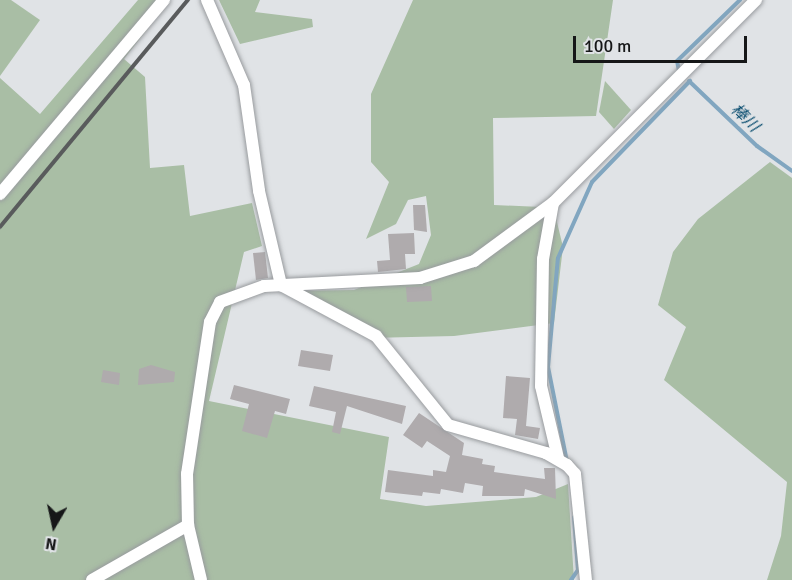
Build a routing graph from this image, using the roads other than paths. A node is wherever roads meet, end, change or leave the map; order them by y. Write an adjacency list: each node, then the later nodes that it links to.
1 (164, 0): 4 (street)
2 (207, 0): 6 (street)
3 (756, 0): 5 (street)
4 (0, 194)
5 (553, 203): 6 (street); 7 (street)
6 (281, 285): 7 (street); 8 (street)
7 (558, 458): 11 (street)
8 (188, 525): 9 (street); 10 (street)
9 (92, 580)
10 (201, 580)
11 (586, 580)

